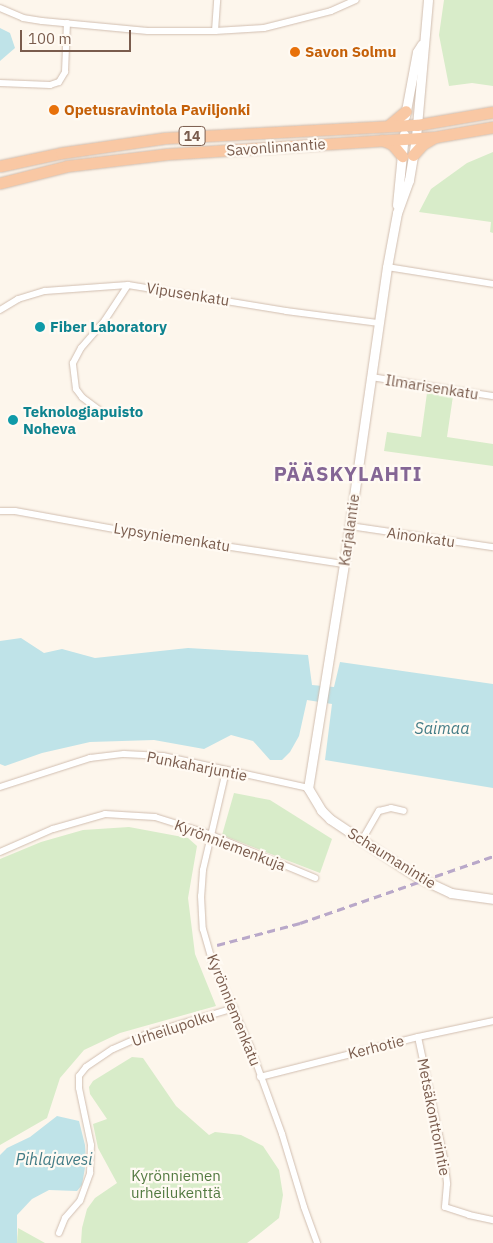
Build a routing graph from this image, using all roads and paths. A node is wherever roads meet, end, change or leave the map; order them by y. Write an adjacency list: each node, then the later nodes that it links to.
1 (217, 0): 6 (street)
2 (356, 0): 6 (street)
3 (428, 0): 7 (street)
4 (0, 8): 5 (street)
5 (67, 23): 6 (street); 8 (street)
6 (215, 31)
7 (424, 39): 9 (street, Karjalantie); 12 (street, Karjalantie)
8 (0, 83)
9 (406, 111): 11 (street, Karjalantie); 13 (highway)
10 (493, 112): 12 (highway, Savonlinnantie / 14)
11 (405, 125): 12 (highway, Savonlinnantie / 14); 13 (highway, Savonlinnantie / 14); 17 (street, Karjalantie)
12 (417, 125): 16 (street, Karjalantie)
13 (387, 126): 20 (highway, Savonlinnantie / 14)
14 (493, 127): 15 (highway, Savonlinnantie / 14)
15 (435, 137): 16 (highway, Savonlinnantie / 14); 19 (highway)
16 (416, 138): 17 (highway, Savonlinnantie / 14); 19 (street, Karjalantie)
17 (404, 139): 18 (highway, Savonlinnantie / 14); 19 (street, Karjalantie)
18 (381, 140): 19 (highway); 21 (highway, Savonlinnantie / 14)
19 (408, 155): 22 (street, Karjalantie)
20 (0, 166)
21 (0, 183)
22 (387, 267): 23 (street); 26 (street, Karjalantie)
23 (493, 284)
24 (128, 285): 25 (street, Vipusenkatu); 26 (street, Vipusenkatu); 29 (street)
25 (0, 310)
26 (379, 323): 27 (street, Karjalantie)
27 (371, 377): 28 (street, Ilmarisenkatu); 31 (street, Karjalantie)
28 (493, 396)
29 (99, 410)
30 (0, 511): 33 (street, Lypsyniemenkatu)
31 (350, 526): 32 (street, Ainonkatu); 33 (street, Karjalantie)
32 (493, 547)
33 (344, 564): 36 (street, Karjalantie)
34 (226, 771): 35 (street, Punkaharjuntie); 36 (street, Punkaharjuntie); 38 (street, Kyrönniemenkatu)
35 (0, 787)
36 (308, 788): 39 (street, Schaumanintie)
37 (404, 811): 39 (street)
38 (209, 834): 40 (street, Kyrönniemenkuja); 41 (street, Kyrönniemenkuja); 43 (street, Kyrönniemenkatu)
39 (362, 840): 42 (street, Schaumanintie)
40 (0, 852)
41 (315, 878)
42 (493, 899)
43 (234, 1008): 46 (street, Kyrönniemenkatu); 48 (street, Urheilupolku)
44 (493, 1021): 45 (street, Kerhotie)
45 (418, 1037): 46 (street, Kerhotie); 47 (street, Metsäkonttorintie)
46 (260, 1077): 49 (street, Kyrönniemenkatu)
47 (493, 1220)
48 (59, 1233)
49 (317, 1243)

